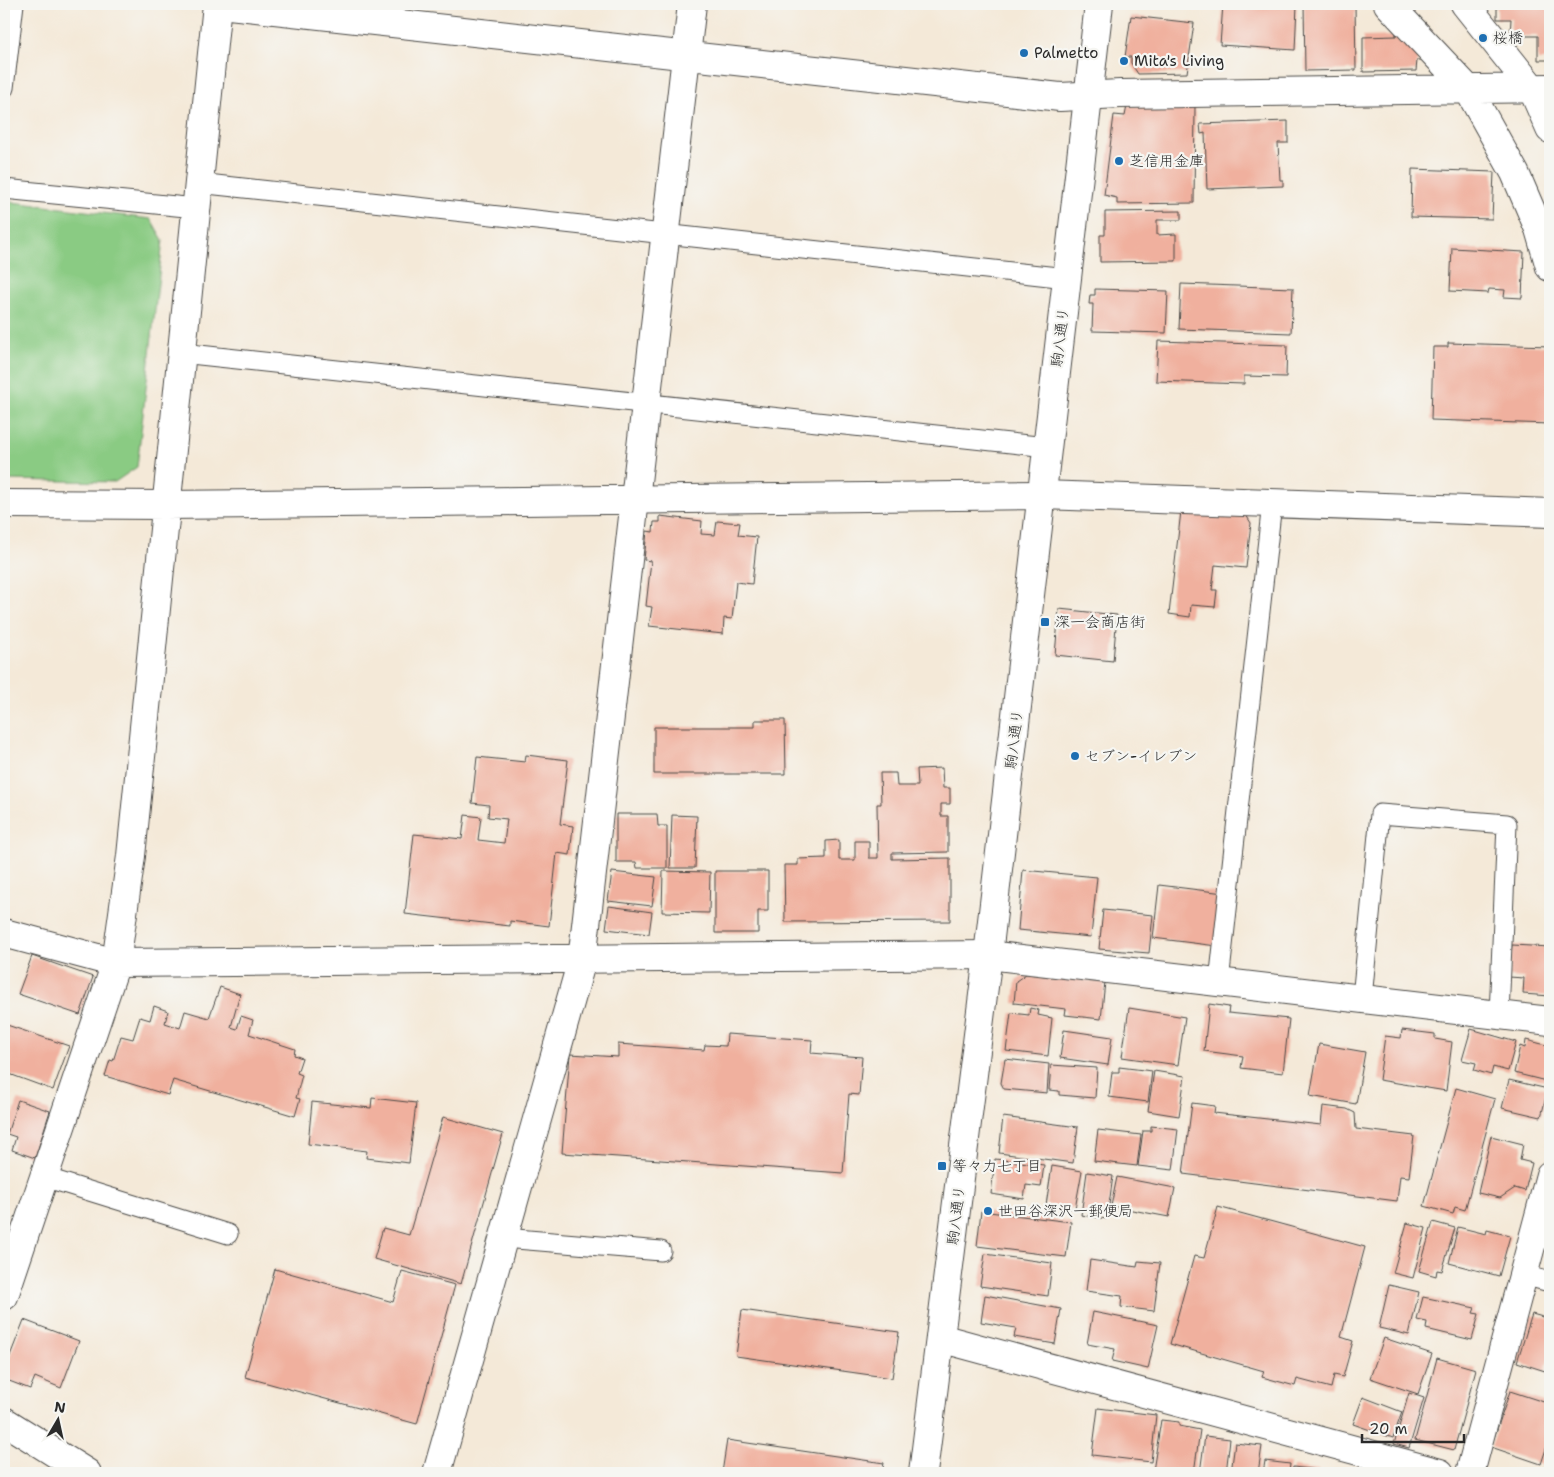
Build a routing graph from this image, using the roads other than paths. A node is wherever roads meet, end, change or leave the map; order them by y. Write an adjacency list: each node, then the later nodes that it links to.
1 (14, 4): 8 (lane)
2 (219, 4): 7 (street); 14 (street)
3 (692, 4): 7 (street)
4 (1099, 4): 11 (street, 駒八通り)
5 (1388, 4): 9 (street)
6 (1465, 4): 10 (street)
7 (685, 56): 11 (street); 15 (street)
8 (4, 88)
9 (1468, 88): 10 (street); 11 (street); 16 (street)
10 (1541, 88): 12 (street)
11 (1088, 96): 17 (street, 駒八通り)
12 (1550, 129)
13 (4, 188): 14 (lane)
14 (197, 195): 15 (lane); 18 (street)
15 (665, 232): 17 (lane); 19 (street)
16 (1550, 267)
17 (1067, 278): 20 (street, 駒八通り)
18 (181, 353): 19 (lane); 25 (street)
19 (646, 403): 20 (lane); 22 (street)
20 (1047, 447): 21 (street, 駒八通り)
21 (1042, 495): 22 (street); 23 (street); 28 (street, 駒八通り)
22 (635, 500): 25 (street); 29 (street)
23 (1272, 503): 26 (street); 31 (lane)
24 (4, 504): 25 (street)
25 (165, 505): 30 (street)
26 (1550, 513)
27 (4, 933): 30 (street)
28 (988, 955): 29 (street); 31 (street); 43 (street, 駒八通り)
29 (582, 960): 30 (street); 38 (street)
30 (116, 963): 36 (street)
31 (1219, 982): 32 (street)
32 (1362, 998): 33 (street); 33 (lane)
33 (1499, 1015): 34 (street)
34 (1550, 1021)
35 (1550, 1175): 40 (street)
36 (44, 1177): 37 (lane); 42 (street)
37 (228, 1234)
38 (504, 1238): 39 (lane); 46 (street)
39 (661, 1251)
40 (1524, 1274): 41 (lane); 49 (street)
41 (1550, 1282)
42 (4, 1296)
43 (940, 1338): 47 (street, 駒八通り); 48 (street)
44 (4, 1421): 45 (street)
45 (87, 1473)
46 (438, 1473)
47 (923, 1473)
48 (1440, 1473)
49 (1470, 1473)

